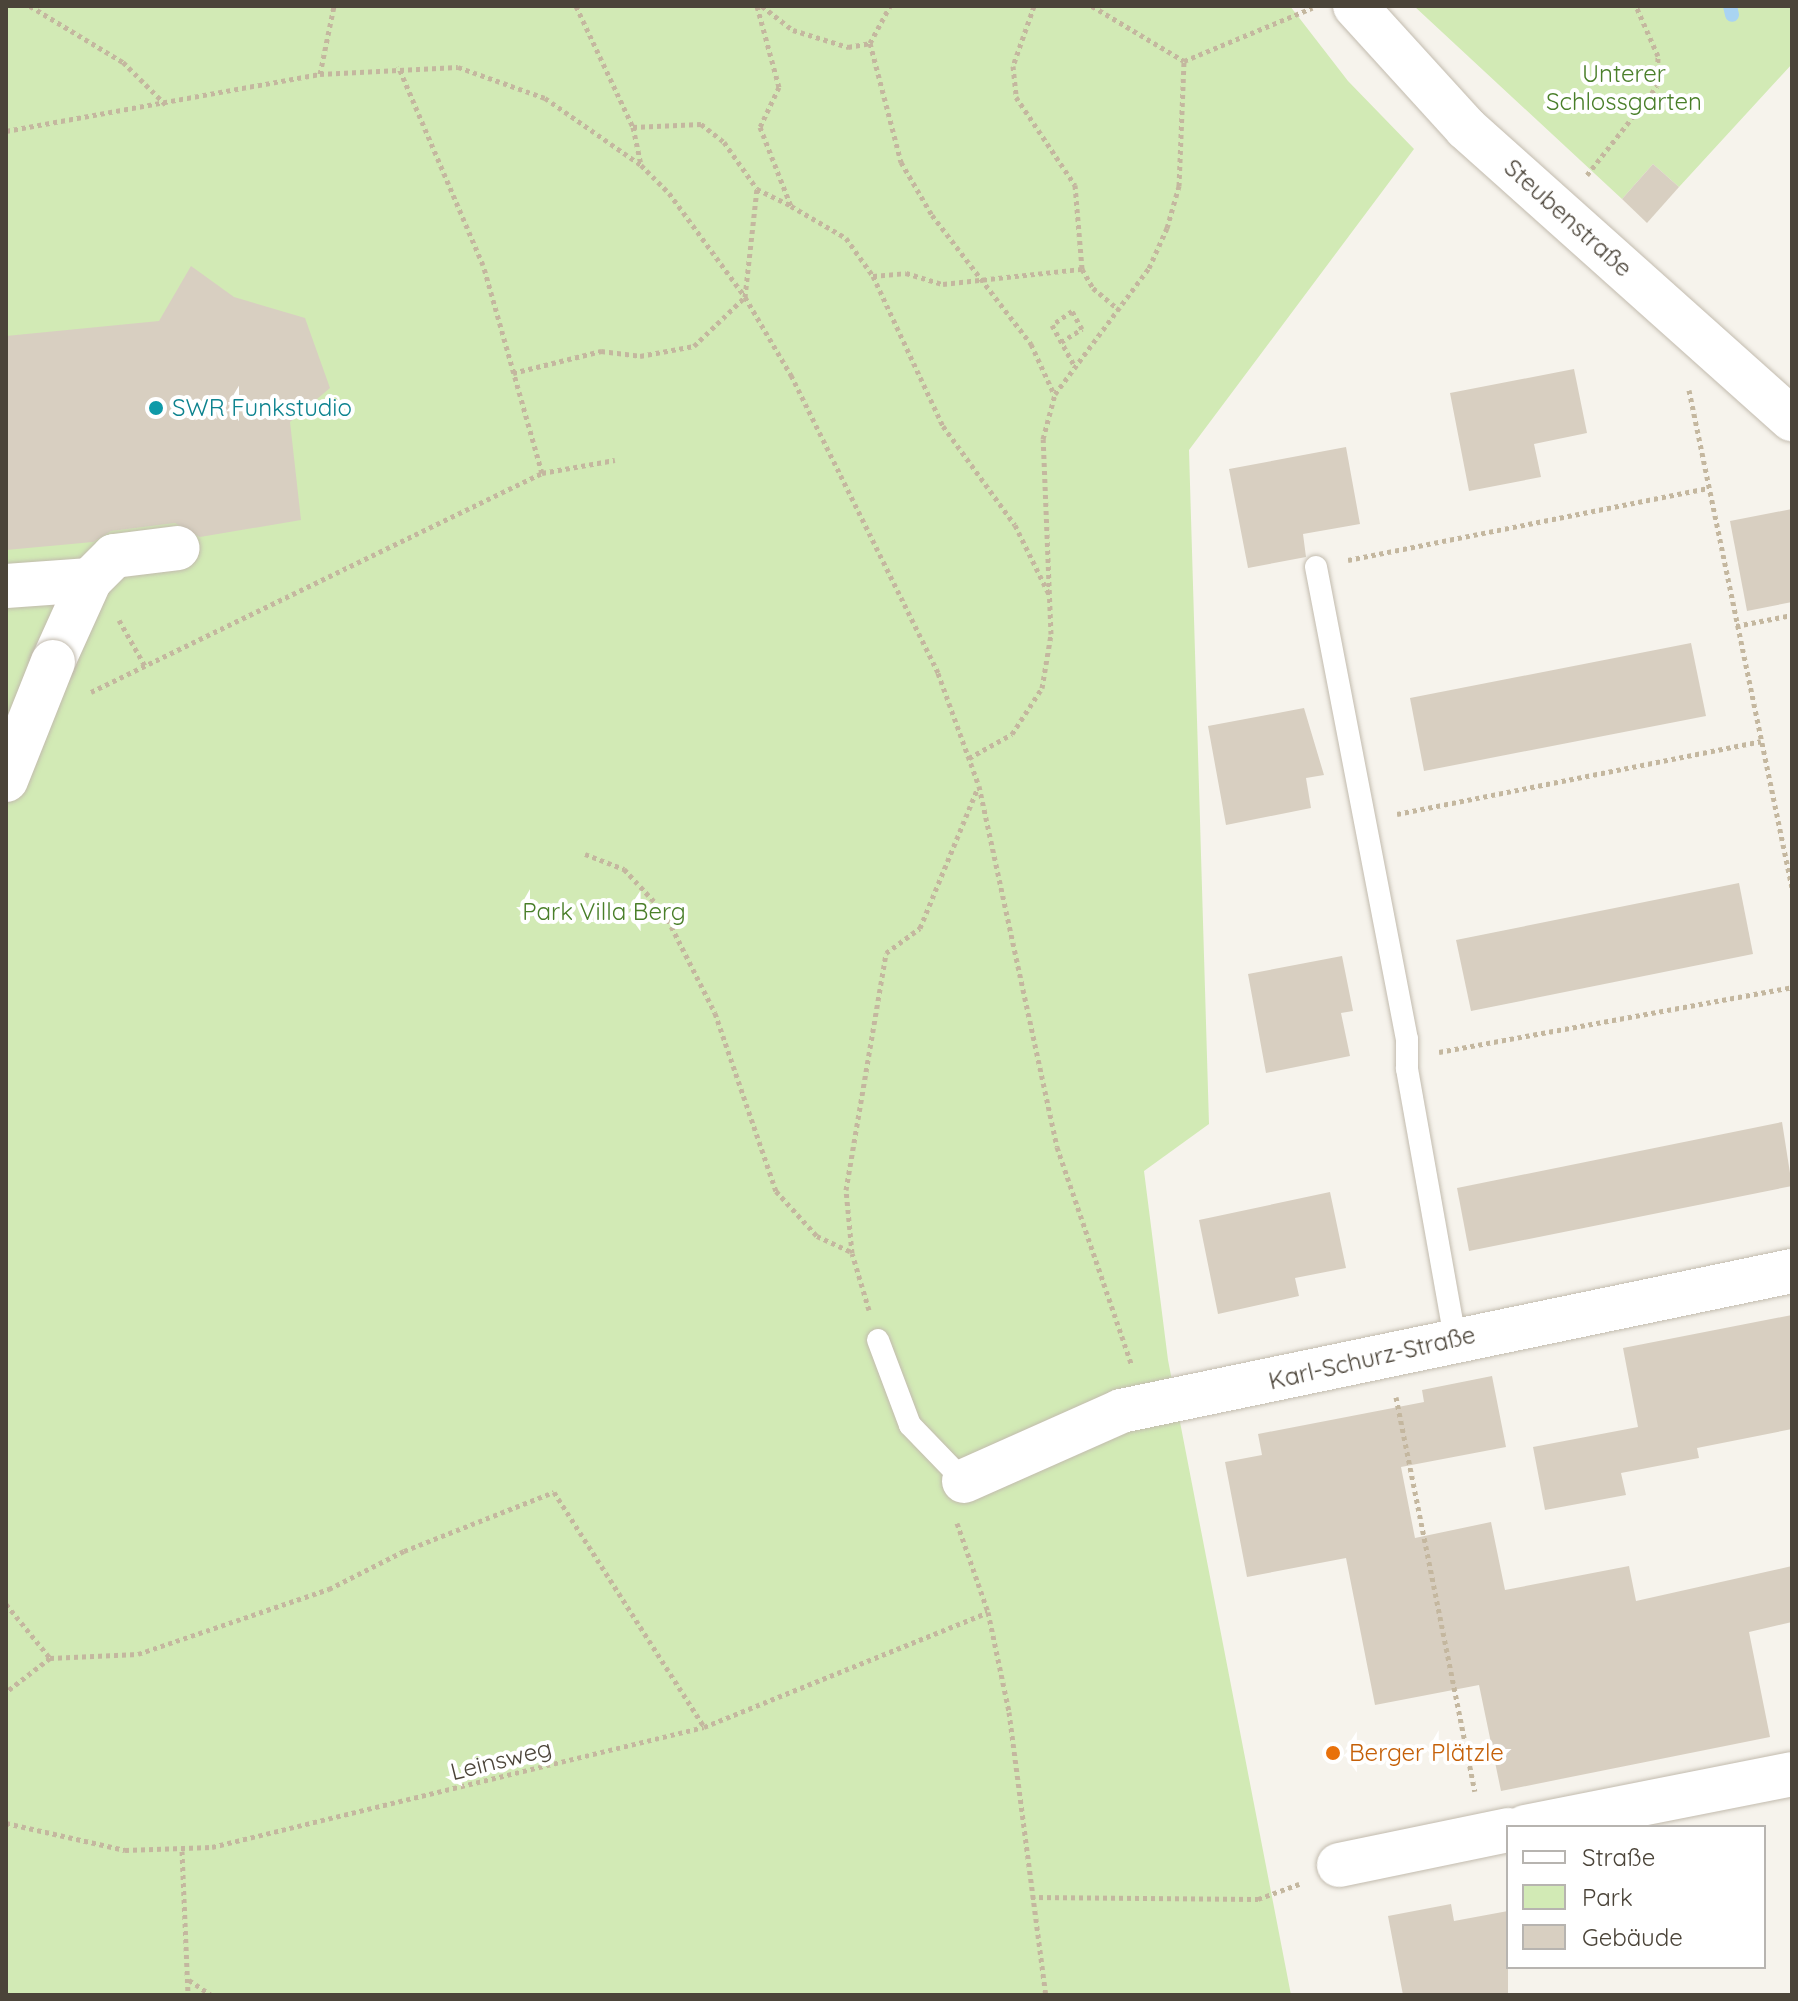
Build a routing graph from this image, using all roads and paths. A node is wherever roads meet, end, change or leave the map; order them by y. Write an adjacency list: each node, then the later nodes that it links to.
1 (30, 6): 15 (path)
2 (334, 6): 14 (path)
3 (576, 6): 16 (path)
4 (760, 6): 11 (path); 20 (path)
5 (890, 6): 11 (path)
6 (1034, 6): 22 (path)
7 (1092, 6): 12 (path)
8 (1317, 6): 12 (path)
9 (1355, 6): 21 (street, Steubenstraße)
10 (1636, 6): 21 (path)
11 (870, 43): 24 (path)
12 (1184, 61): 26 (path)
13 (398, 66): 14 (path); 18 (path); 29 (path)
14 (320, 74): 15 (path)
15 (167, 106): 17 (path)
16 (633, 127): 18 (path); 19 (path)
17 (6, 131)
18 (641, 165): 25 (path)
19 (757, 189): 20 (path); 25 (path)
20 (791, 206): 23 (path)
21 (1558, 208): 32 (street, Steubenstraße)
22 (1082, 269): 24 (path); 26 (path)
23 (873, 276): 24 (path); 40 (path)
24 (983, 281): 30 (path)
25 (745, 297): 29 (path); 45 (path)
26 (1119, 310): 28 (path)
27 (1061, 342): 27 (path); 28 (path)
28 (1074, 365): 30 (path)
29 (513, 373): 34 (path)
30 (1055, 394): 40 (path)
31 (1689, 401): 35 (path)
32 (1792, 419)
33 (615, 460): 34 (path)
34 (542, 473): 43 (path)
35 (1707, 488): 37 (path); 42 (path)
36 (178, 548): 38 (street)
37 (1316, 567): 48 (lane)
38 (90, 580): 39 (street); 46 (street, bridge)
39 (6, 586)
40 (1051, 598): 45 (path)
41 (1792, 615): 42 (path)
42 (1736, 626): 44 (path)
43 (84, 695)
44 (1761, 741): 48 (path); 50 (path)
45 (969, 758): 47 (path)
46 (6, 780)
47 (979, 786): 53 (path); 58 (path)
48 (1365, 820): 52 (lane)
49 (585, 854): 53 (path)
50 (1792, 888)
51 (1792, 987): 52 (path)
52 (1406, 1058): 55 (lane)
53 (852, 1253): 56 (path)
54 (1792, 1271): 55 (street, Karl-Schurz-Straße)
55 (1455, 1338): 57 (street, Karl-Schurz-Straße)
56 (878, 1340): 59 (lane)
57 (1388, 1358): 58 (street, Karl-Schurz-Straße); 68 (path)
58 (1146, 1406): 59 (street, Karl-Schurz-Straße)
59 (964, 1481): 61 (path)
60 (6, 1604): 62 (path)
61 (988, 1612): 64 (path, Leinsweg); 71 (path)
62 (50, 1658): 63 (path); 64 (path)
63 (6, 1692)
64 (704, 1727): 69 (path, Leinsweg)
65 (1792, 1774): 67 (street)
66 (6, 1823): 69 (path, Leinsweg)
67 (1536, 1825)
68 (1506, 1831): 70 (street)
69 (182, 1851): 72 (path)
70 (1339, 1865): 71 (path)
71 (1031, 1897): 75 (path)
72 (188, 1979): 73 (path); 74 (path)
73 (188, 1995)
74 (211, 1995)
75 (1046, 1995)

